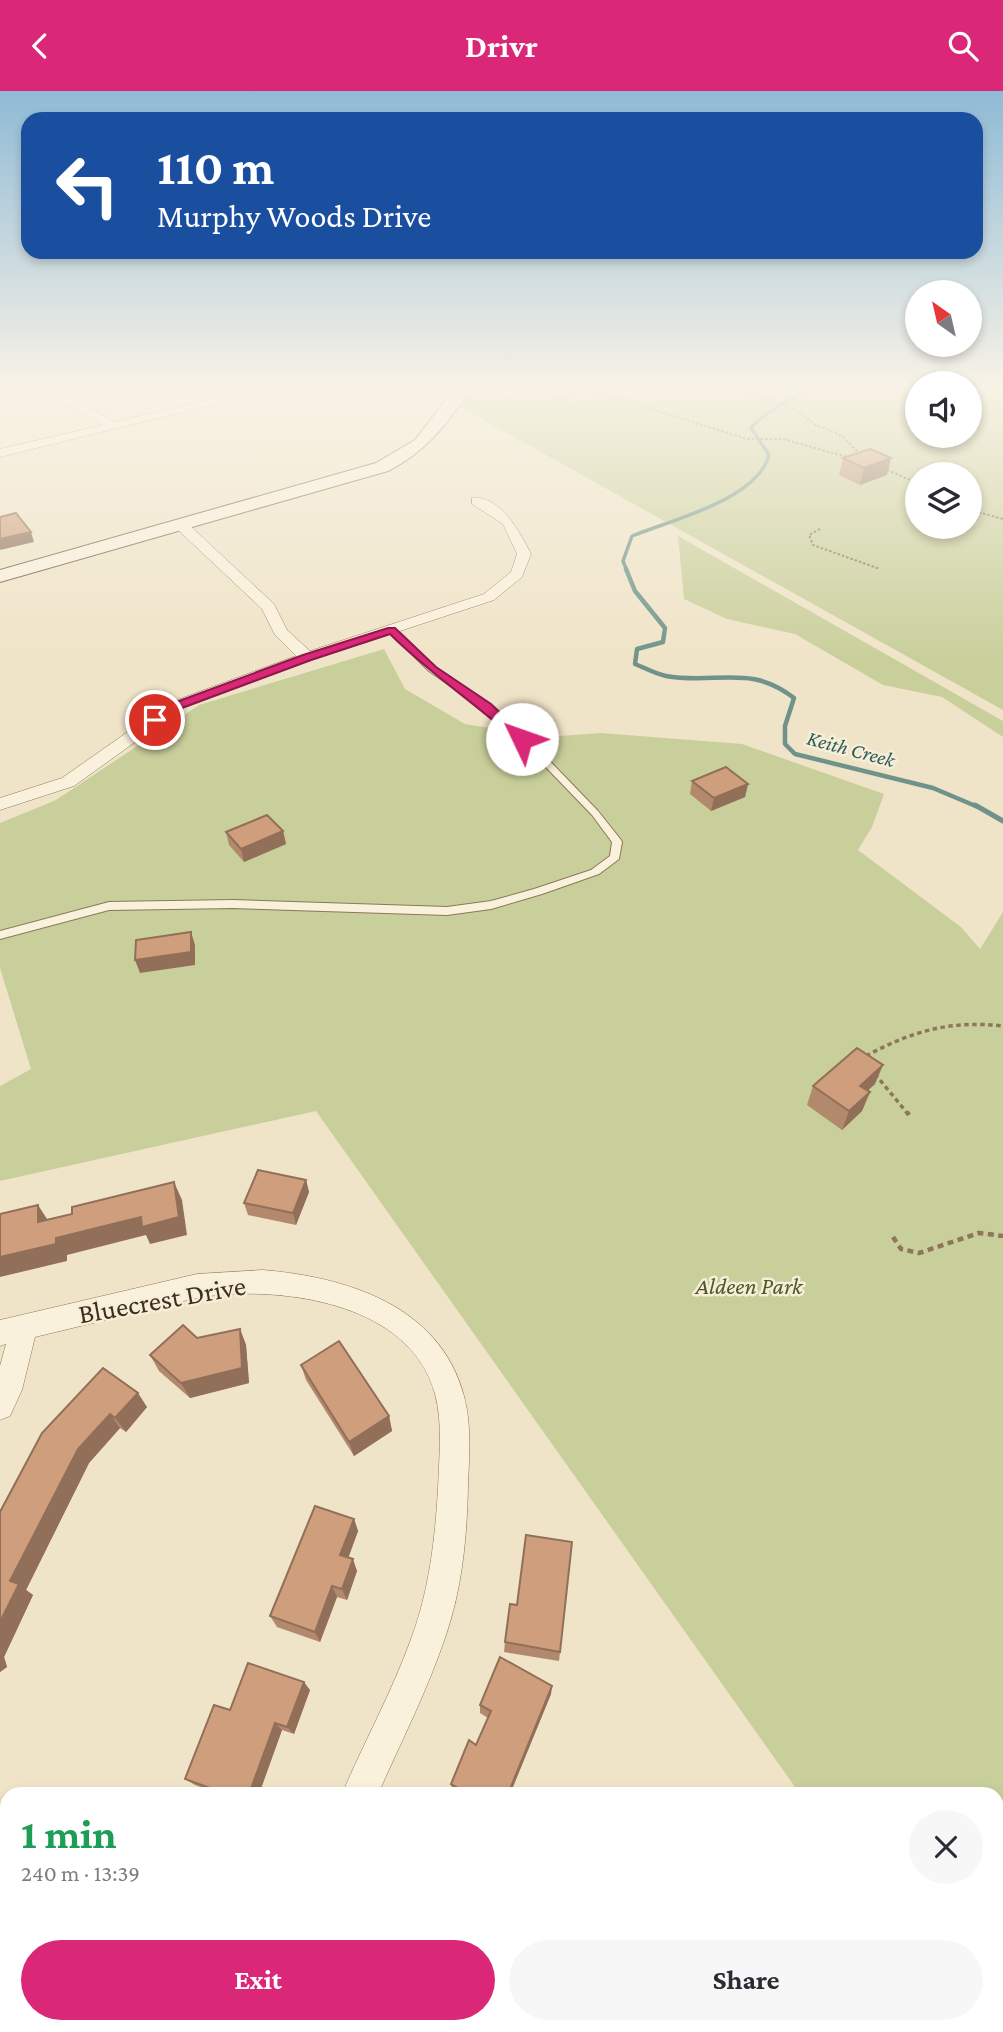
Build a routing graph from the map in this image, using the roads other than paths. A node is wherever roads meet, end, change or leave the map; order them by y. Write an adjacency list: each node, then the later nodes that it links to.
1 (348, 479): 3 (street)
2 (477, 501): 5 (street)
3 (182, 526): 4 (street); 6 (street)
4 (0, 576)
5 (392, 630): 6 (street); 8 (lane)
6 (307, 657): 7 (street)
7 (0, 804)
8 (0, 935)
9 (12, 1330): 10 (street); 11 (street, Bluecrest Drive)
10 (0, 1406)
11 (363, 1787)

